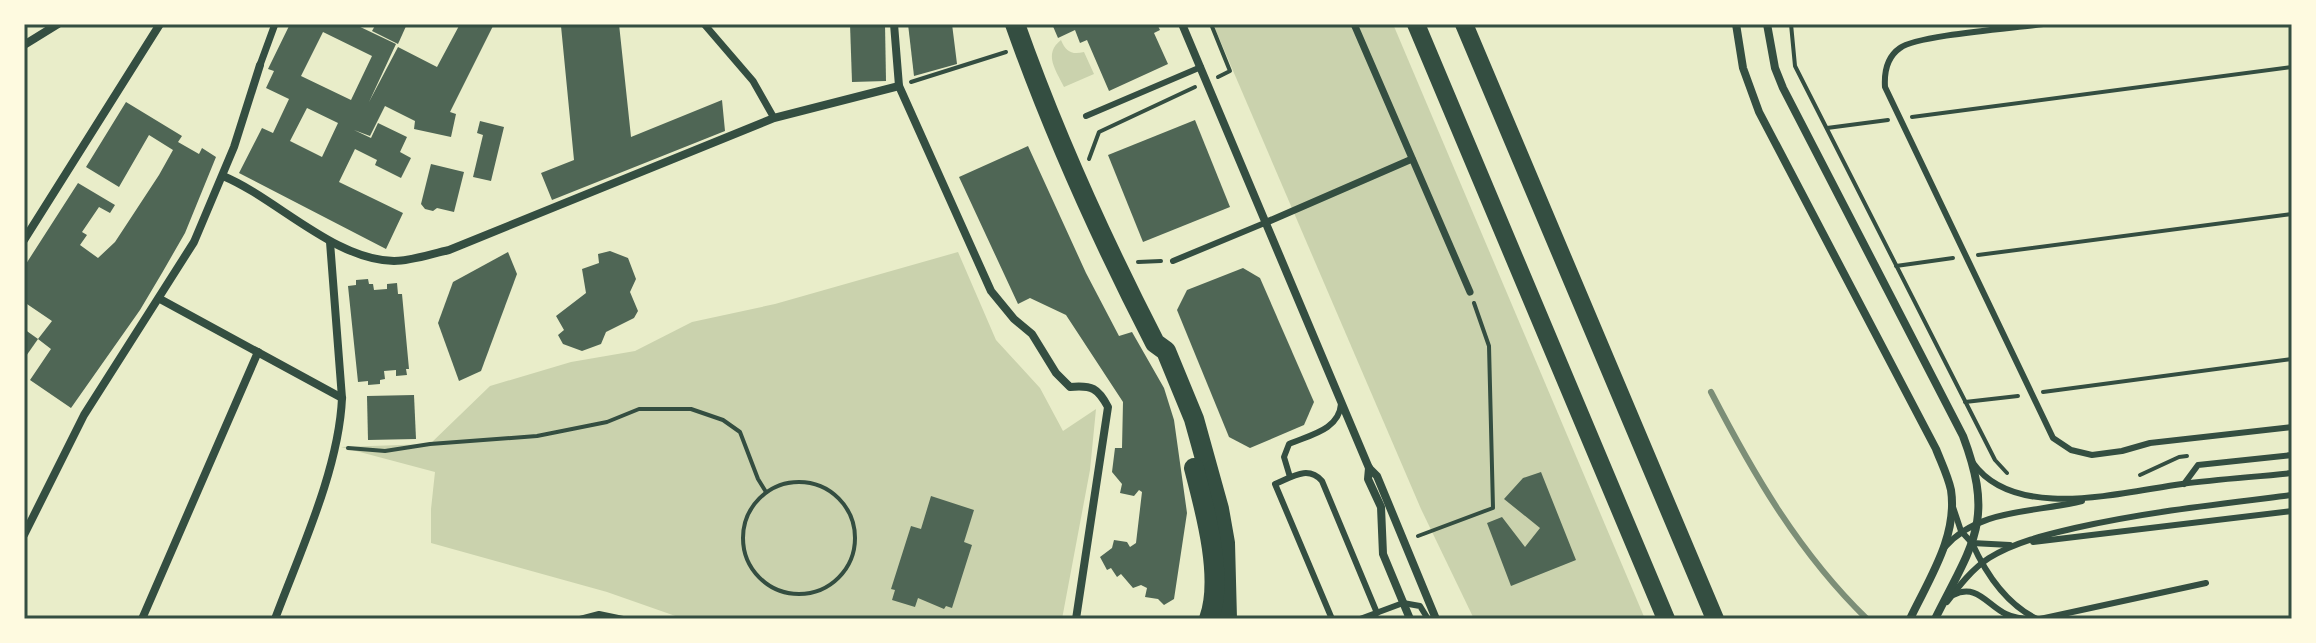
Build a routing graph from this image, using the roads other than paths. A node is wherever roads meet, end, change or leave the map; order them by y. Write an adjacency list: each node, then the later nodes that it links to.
1 (58, 24): 14 (street)
2 (160, 24): 23 (street)
3 (275, 24): 15 (street)
4 (704, 24): 19 (street)
5 (894, 24): 17 (street)
6 (1015, 24): 28 (highway)
7 (1182, 24): 16 (street)
8 (1354, 24): 20 (street)
9 (1416, 24): 67 (main road)
10 (1464, 24): 68 (main road)
11 (1736, 24): 41 (street)
12 (1767, 24): 34 (street)
13 (2043, 24): 32 (lane)
14 (24, 45)
15 (260, 65): 21 (street)
16 (1201, 67): 18 (lane); 22 (street)
17 (899, 86): 19 (street); 59 (street)
18 (1086, 116)
19 (774, 118): 24 (street)
20 (1412, 159): 22 (street); 26 (street)
21 (223, 176): 24 (street); 27 (street)
22 (1267, 222): 25 (lane); 31 (street)
23 (24, 240)
24 (330, 242): 30 (street)
25 (1173, 261)
26 (1470, 292)
27 (160, 299): 29 (street); 45 (street)
28 (1155, 343): 60 (highway); 61 (highway)
29 (258, 352): 30 (street); 55 (street)
30 (342, 398): 56 (street)
31 (1341, 400): 35 (street); 37 (lane)
32 (2292, 427)
33 (2292, 455): 38 (lane)
34 (1973, 463): 40 (lane); 43 (street)
35 (1369, 468): 52 (street); 66 (street)
36 (2292, 473): 38 (lane)
37 (1290, 477): 53 (lane); 62 (lane)
38 (2184, 484): 40 (lane)
39 (2292, 495): 47 (lane)
40 (2097, 497): 43 (lane)
41 (1952, 507): 44 (lane); 48 (street)
42 (2292, 511): 47 (lane)
43 (1979, 521): 44 (lane); 46 (street)
44 (1961, 531): 46 (lane); 48 (lane)
45 (24, 535)
46 (1972, 543): 47 (lane); 49 (lane); 54 (street)
47 (2013, 545): 49 (lane)
48 (1944, 548): 69 (street)
49 (1982, 564): 51 (lane); 70 (lane)
50 (2206, 583): 70 (lane)
51 (1950, 598): 54 (lane); 70 (lane)
52 (1403, 603): 53 (lane); 64 (street); 65 (lane)
53 (1377, 613): 63 (lane)
54 (1937, 615)
55 (142, 619)
56 (275, 619)
57 (580, 619): 58 (lane)
58 (623, 619)
59 (1076, 619)
60 (1209, 619)
61 (1227, 619)
62 (1332, 619)
63 (1360, 619)
64 (1410, 619)
65 (1428, 619)
66 (1436, 619)
67 (1666, 619)
68 (1715, 619)
69 (1910, 619)
70 (2037, 619)

